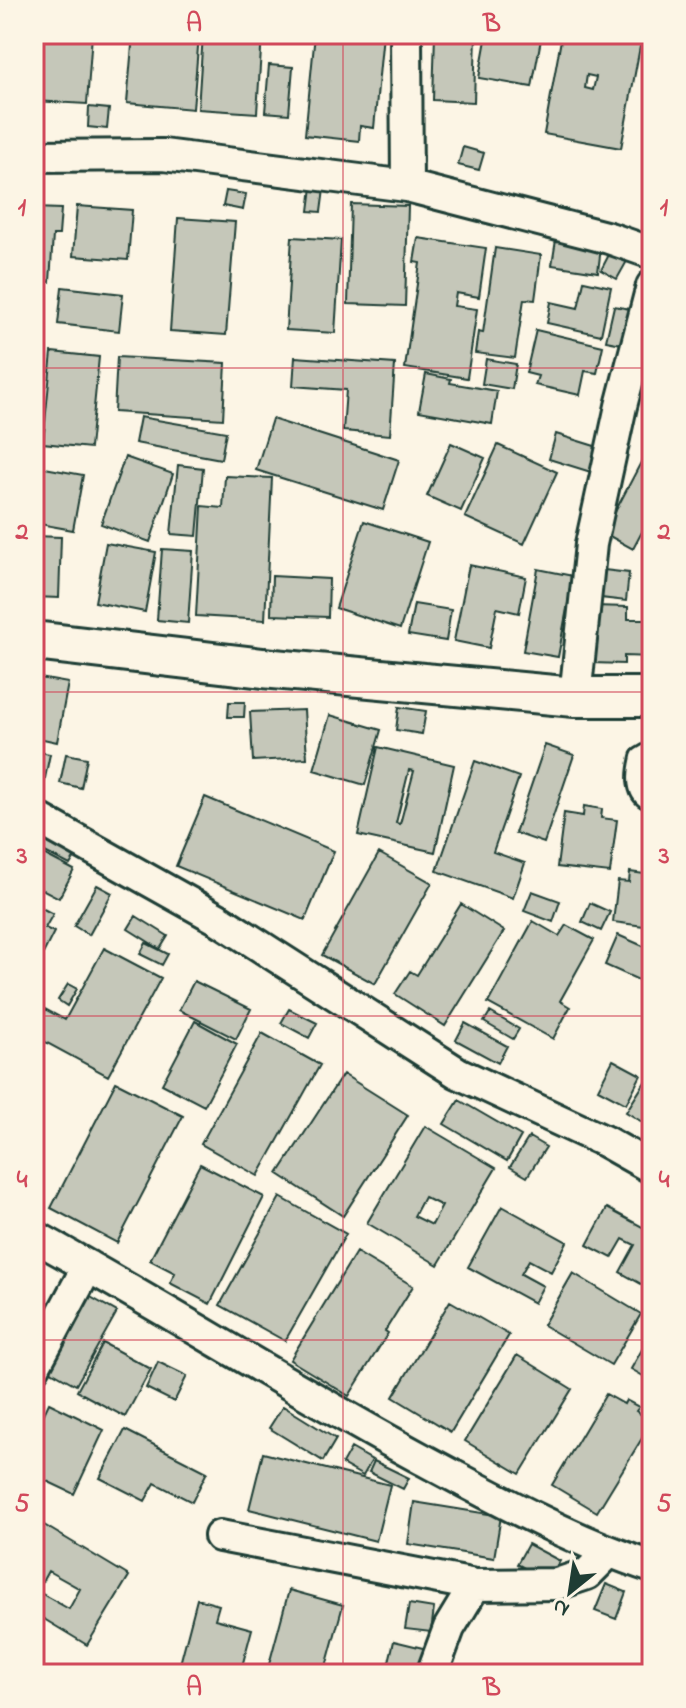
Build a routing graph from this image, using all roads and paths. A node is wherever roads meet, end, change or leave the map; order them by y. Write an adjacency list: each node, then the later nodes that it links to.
1 (406, 34): 3 (street)
2 (34, 156): 3 (street)
3 (407, 186): 4 (street)
4 (652, 253)
5 (652, 286): 7 (street)
6 (34, 641): 7 (street)
7 (575, 697): 8 (street)
8 (652, 697)
9 (652, 750): 10 (lane)
10 (652, 802)
11 (34, 816): 12 (street)
12 (652, 1168)
13 (34, 1236): 14 (street)
14 (88, 1266): 15 (street); 17 (street)
15 (34, 1367)
16 (220, 1536): 19 (street)
17 (608, 1553): 18 (street); 19 (street)
18 (652, 1567)
19 (475, 1585): 20 (street)
20 (432, 1674)

